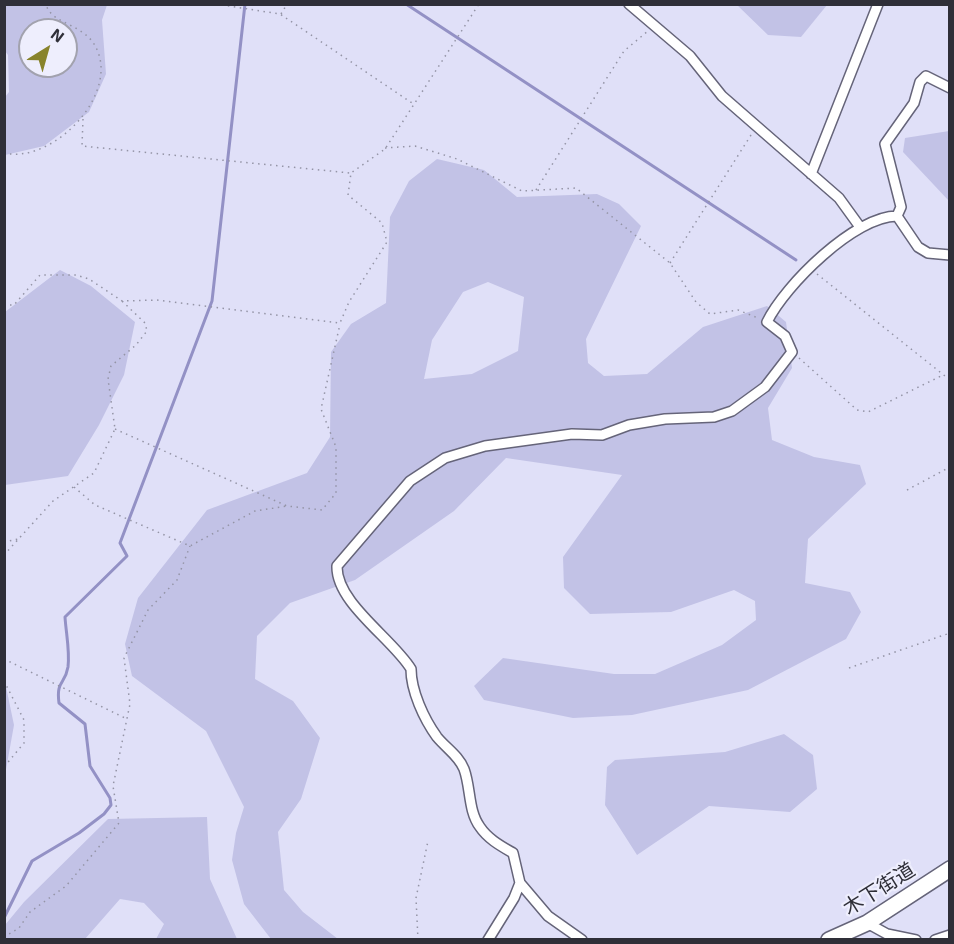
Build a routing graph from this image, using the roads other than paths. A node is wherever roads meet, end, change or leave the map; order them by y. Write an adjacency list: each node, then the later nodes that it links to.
1 (629, 4): 3 (street)
2 (878, 4): 5 (street)
3 (640, 8): 5 (street)
4 (950, 88): 6 (street)
5 (810, 174): 7 (street)
6 (897, 216): 7 (street); 8 (street)
7 (860, 227): 10 (street)
8 (950, 255)
9 (950, 868): 11 (main road, 木下街道)
10 (520, 883): 14 (street); 15 (street)
11 (867, 923): 13 (street); 16 (main road, 木下街道)
12 (950, 935): 18 (street)
13 (888, 937): 17 (street)
14 (488, 939)
15 (582, 939)
16 (828, 939)
17 (916, 939)
18 (935, 939)

